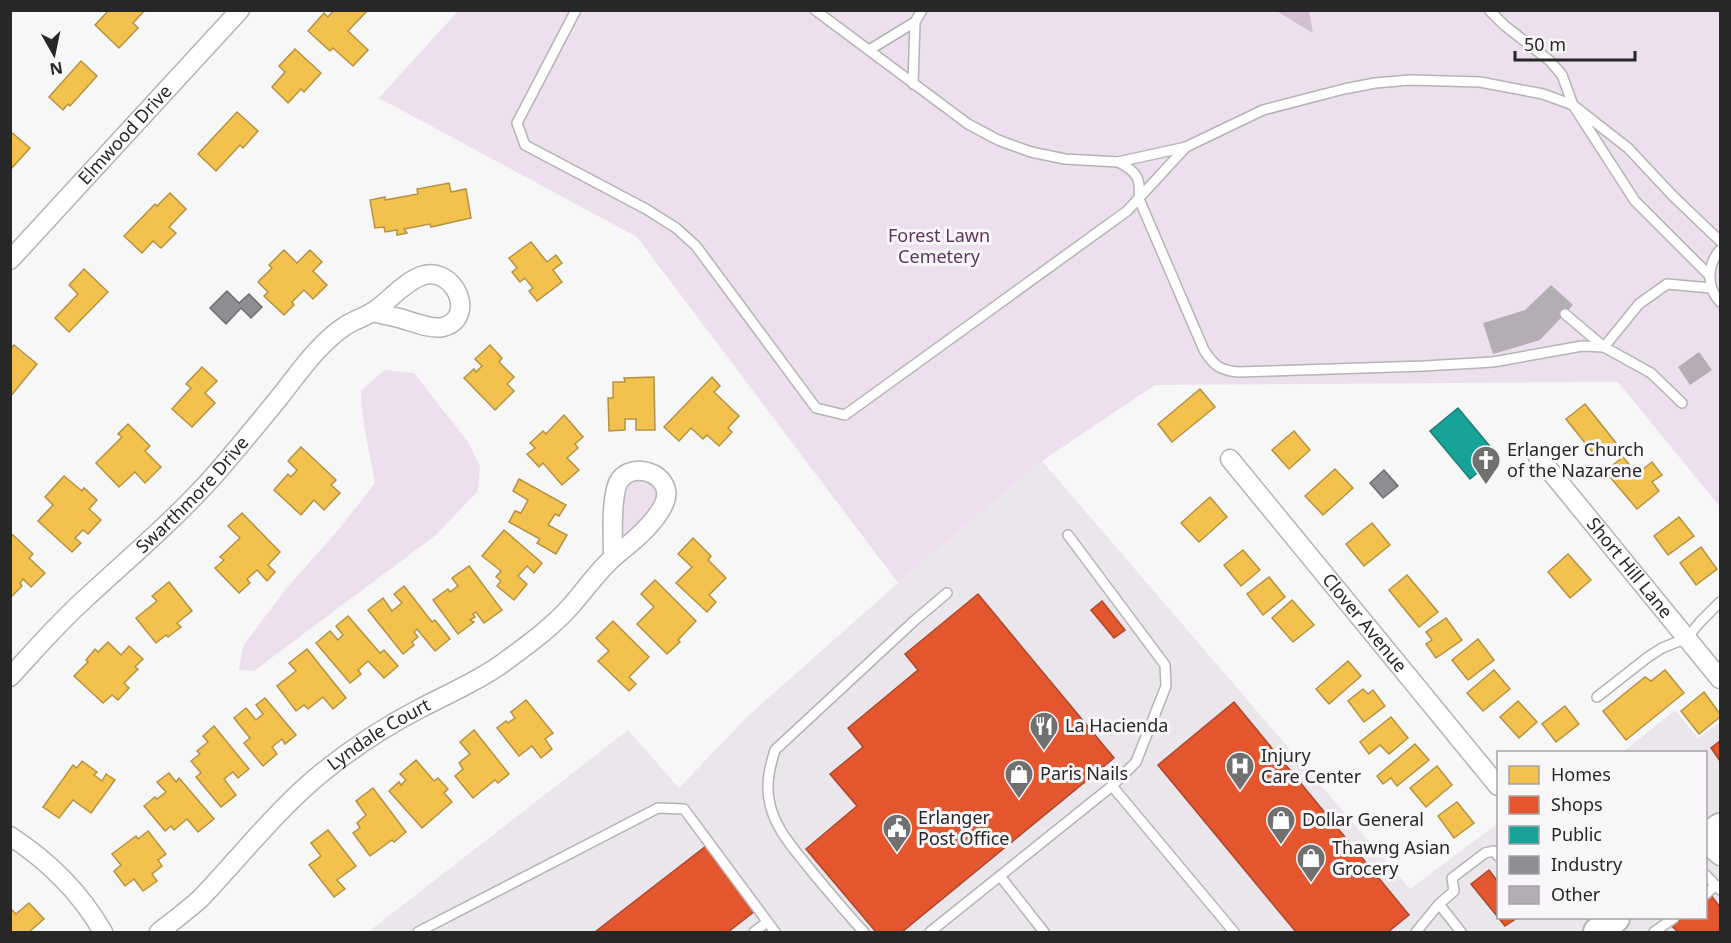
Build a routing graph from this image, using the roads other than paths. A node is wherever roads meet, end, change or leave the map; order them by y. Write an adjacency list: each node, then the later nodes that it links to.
1 (240, 10): 15 (street, Elmwood Drive)
2 (576, 10): 12 (lane)
3 (815, 10): 7 (lane)
4 (922, 10): 6 (lane)
5 (1489, 10): 9 (lane)
6 (915, 22): 7 (lane); 8 (lane)
7 (869, 50): 8 (lane)
8 (913, 84): 11 (lane)
9 (1573, 105): 10 (lane); 13 (lane); 16 (lane)
10 (1186, 147): 11 (lane); 12 (lane)
11 (1118, 162): 12 (lane)
12 (1139, 199): 21 (lane)
13 (1720, 241)
14 (1720, 250): 16 (lane)
15 (10, 260)
16 (1709, 275): 17 (lane)
17 (1711, 288): 18 (lane); 21 (lane)
18 (1720, 302)
19 (372, 312): 30 (street, Swarthmore Drive)
20 (1565, 314): 21 (lane)
21 (1604, 347): 22 (lane)
22 (1682, 403)
23 (1537, 455): 29 (street, Short Hill Lane)
24 (1230, 459): 33 (street, Clover Avenue)
25 (1068, 535): 34 (lane)
26 (613, 557): 48 (street, Lyndale Court)
27 (947, 594): 52 (lane)
28 (1720, 602): 29 (lane)
29 (1688, 638): 31 (street, Short Hill Lane); 32 (lane)
30 (10, 677)
31 (1720, 679)
32 (1597, 697)
33 (1497, 785)
34 (1112, 786): 41 (lane); 55 (lane)
35 (1720, 828): 37 (main road)
36 (10, 836): 47 (street)
37 (1707, 841)
38 (1707, 843): 40 (street)
39 (1497, 855): 44 (lane)
40 (1720, 856)
41 (1000, 876): 53 (lane); 54 (lane)
42 (1707, 876): 43 (lane)
43 (1718, 888)
44 (1439, 904): 56 (lane); 57 (lane)
45 (1673, 919): 58 (lane)
46 (767, 922): 49 (lane); 50 (lane); 51 (lane)
47 (103, 933)
48 (159, 933)
49 (418, 933)
50 (754, 933)
51 (775, 933)
52 (864, 933)
53 (930, 933)
54 (1044, 933)
55 (1234, 933)
56 (1416, 933)
57 (1461, 933)
58 (1654, 933)

